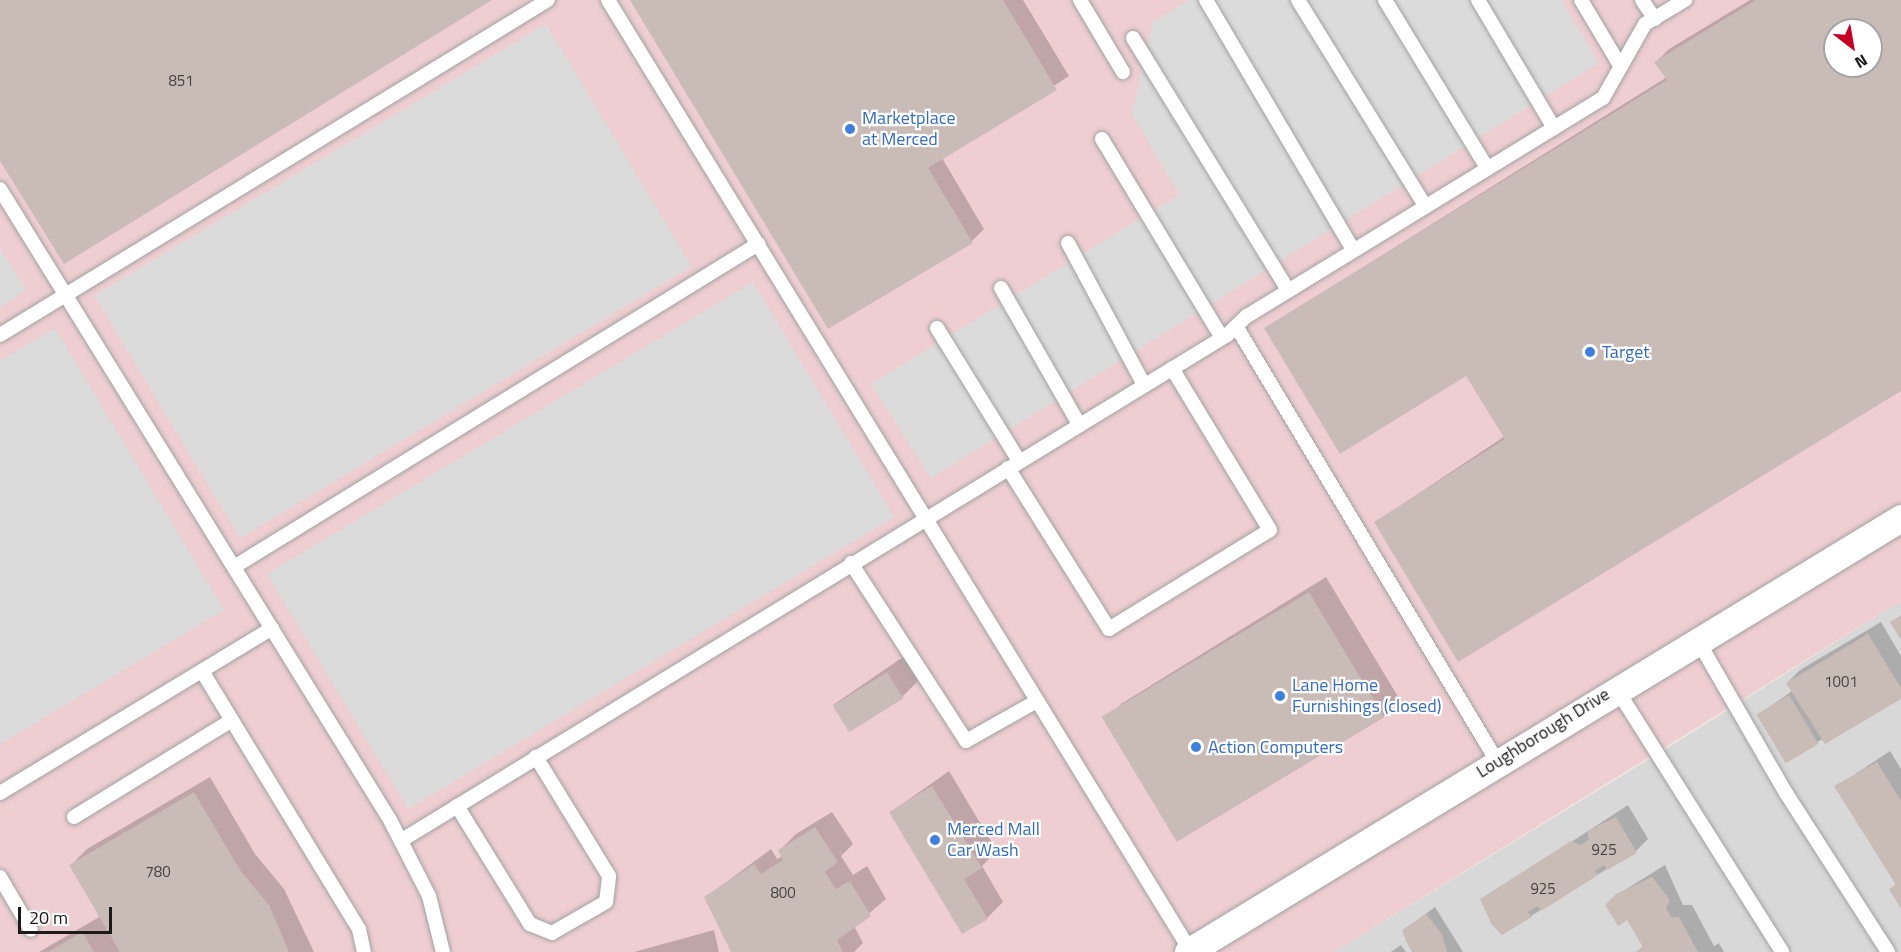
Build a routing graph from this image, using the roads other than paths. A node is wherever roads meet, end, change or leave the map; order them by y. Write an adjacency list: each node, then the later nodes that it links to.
1 (548, 0): 25 (lane)
2 (608, 0): 21 (lane)
3 (1080, 0): 14 (lane)
4 (1206, 0): 22 (lane)
5 (1298, 0): 19 (lane)
6 (1385, 0): 17 (lane)
7 (1478, 0): 15 (lane)
8 (1581, 0): 13 (lane)
9 (1642, 0): 11 (lane)
10 (1685, 0): 11 (lane)
11 (1654, 19): 13 (lane)
12 (1133, 38): 24 (lane)
13 (1621, 67): 15 (lane)
14 (1123, 72)
15 (1554, 128): 17 (lane)
16 (1102, 138): 29 (lane)
17 (1487, 168): 19 (lane)
18 (0, 189): 25 (lane)
19 (1425, 206): 22 (lane)
20 (1068, 243): 31 (lane)
21 (758, 244): 34 (lane); 37 (lane)
22 (1353, 250): 24 (lane)
23 (1001, 288): 32 (lane)
24 (1288, 290): 26 (lane)
25 (66, 294): 28 (lane); 37 (lane)
26 (1236, 326): 29 (lane); 45 (lane)
27 (937, 328): 33 (lane)
28 (0, 335)
29 (1222, 338): 30 (lane)
30 (1172, 368): 31 (lane); 33 (lane)
31 (1144, 385): 32 (lane)
32 (1079, 424): 33 (lane)
33 (1013, 464): 34 (lane)
34 (926, 517): 36 (lane); 42 (lane)
35 (1901, 518): 39 (street, Loughborough Drive)
36 (851, 563): 42 (lane); 44 (lane)
37 (234, 567): 38 (lane)
38 (272, 628): 40 (lane); 49 (lane)
39 (1697, 639): 41 (street, Loughborough Drive); 56 (lane)
40 (202, 671): 43 (lane); 46 (lane)
41 (1616, 688): 45 (street, Loughborough Drive); 55 (lane)
42 (1037, 701): 52 (lane)
43 (232, 720): 48 (lane); 53 (lane)
44 (536, 757): 47 (lane); 47 (lane)
45 (1497, 761): 52 (street, Loughborough Drive)
46 (0, 793)
47 (457, 806): 49 (lane)
48 (74, 817)
49 (402, 840): 54 (lane)
50 (0, 877): 51 (lane)
51 (31, 930)
52 (1189, 951)
53 (364, 952)
54 (443, 952)
55 (1782, 952)
56 (1888, 952)

